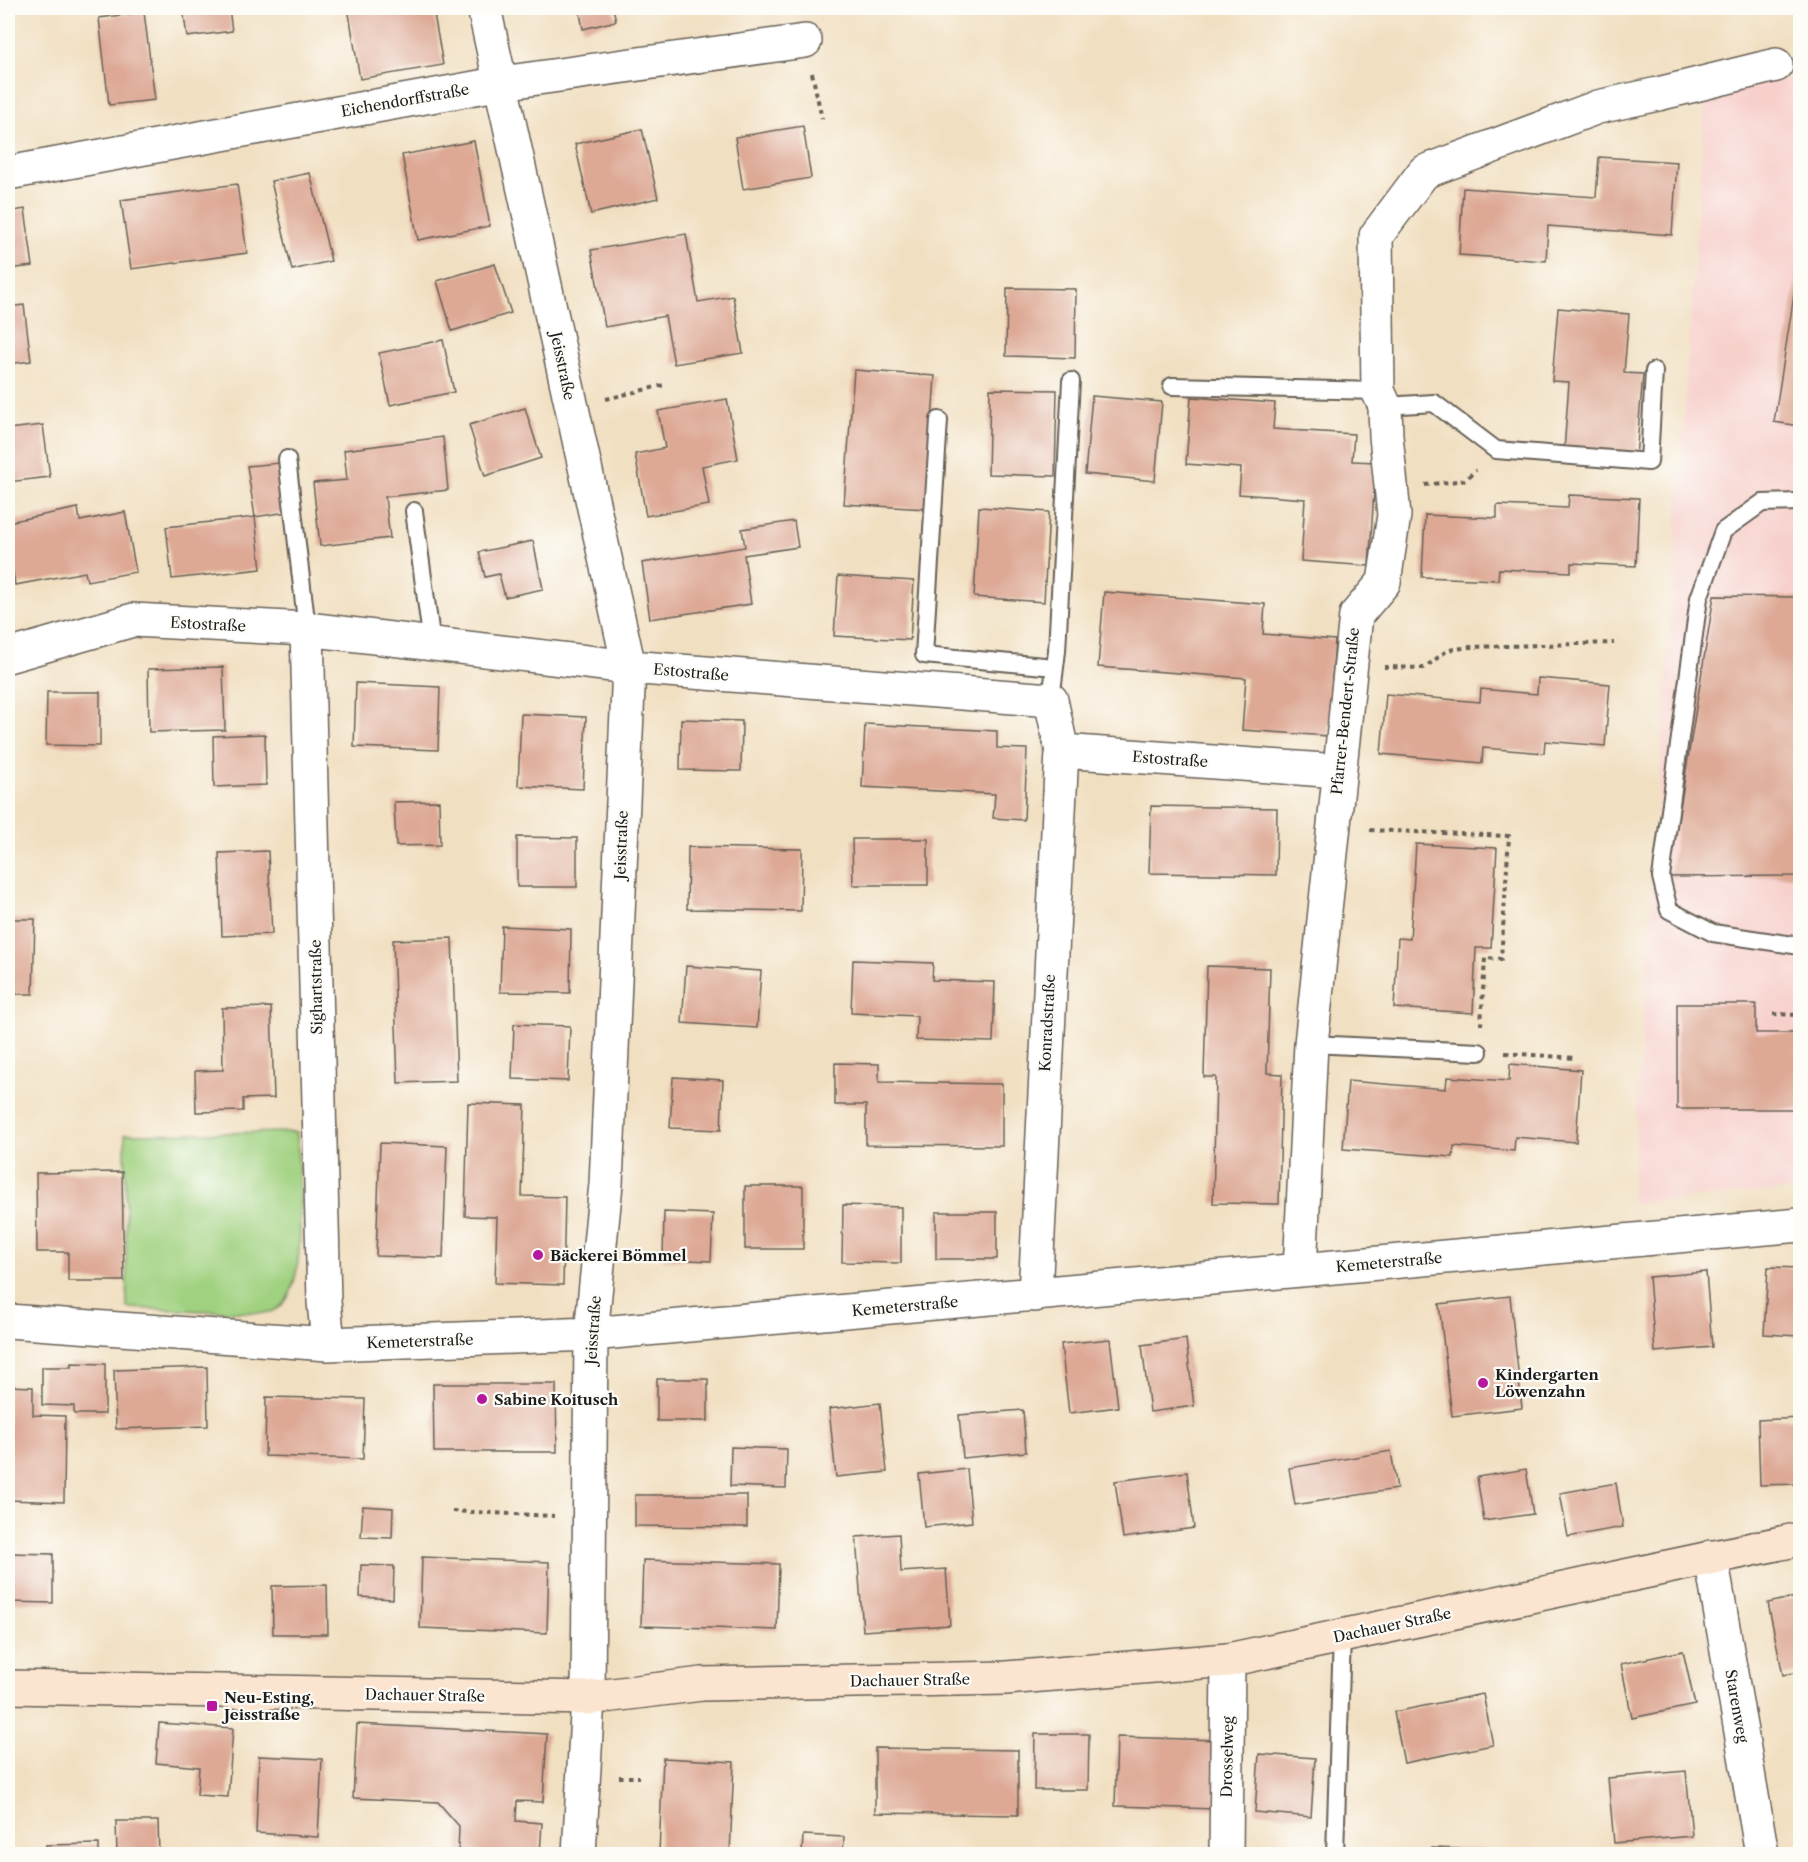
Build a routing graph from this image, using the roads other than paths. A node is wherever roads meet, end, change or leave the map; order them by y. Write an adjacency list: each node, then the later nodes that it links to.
1 (484, 8): 4 (street, Jeisstraße)
2 (805, 40): 4 (street, Eichendorffstraße)
3 (1776, 65): 9 (street, Pfarrer-Bendert-Straße)
4 (502, 82): 5 (street, Eichendorffstraße); 17 (street, Jeisstraße)
5 (8, 172)
6 (1654, 371): 9 (lane)
7 (1071, 381): 18 (lane)
8 (1172, 386): 9 (lane)
9 (1381, 398): 21 (street, Pfarrer-Bendert-Straße)
10 (939, 420): 18 (lane)
11 (287, 459): 14 (lane)
12 (1800, 502): 22 (lane)
13 (414, 511): 15 (lane)
14 (307, 629): 15 (street, Estostraße); 16 (street, Estostraße); 30 (street, Sighartstraße)
15 (432, 644): 17 (street, Estostraße)
16 (8, 656)
17 (628, 667): 19 (street, Estostraße); 29 (street, Jeisstraße)
18 (1055, 667): 19 (lane)
19 (1051, 700): 20 (street)
20 (1062, 752): 21 (street, Estostraße); 27 (street, Konradstraße)
21 (1338, 771): 23 (street, Pfarrer-Bendert-Straße)
22 (1800, 946)
23 (1311, 1044): 24 (lane); 26 (street, Pfarrer-Bendert-Straße)
24 (1479, 1052)
25 (1800, 1226): 26 (street, Kemeterstraße)
26 (1300, 1270): 27 (street, Kemeterstraße)
27 (1035, 1295): 29 (street, Kemeterstraße)
28 (8, 1321): 30 (street, Kemeterstraße)
29 (591, 1334): 30 (street, Kemeterstraße); 36 (street, Jeisstraße)
30 (328, 1344)
31 (1800, 1539): 32 (street, Dachauer Straße)
32 (1711, 1557): 33 (street, Dachauer Straße); 40 (street, Starenweg)
33 (1342, 1635): 34 (street, Dachauer Straße); 39 (lane)
34 (1228, 1660): 36 (street, Dachauer Straße); 38 (street, Drosselweg)
35 (8, 1688): 36 (street, Dachauer Straße)
36 (588, 1698): 37 (street, Jeisstraße)
37 (579, 1854)
38 (1226, 1854)
39 (1335, 1854)
40 (1762, 1854)

